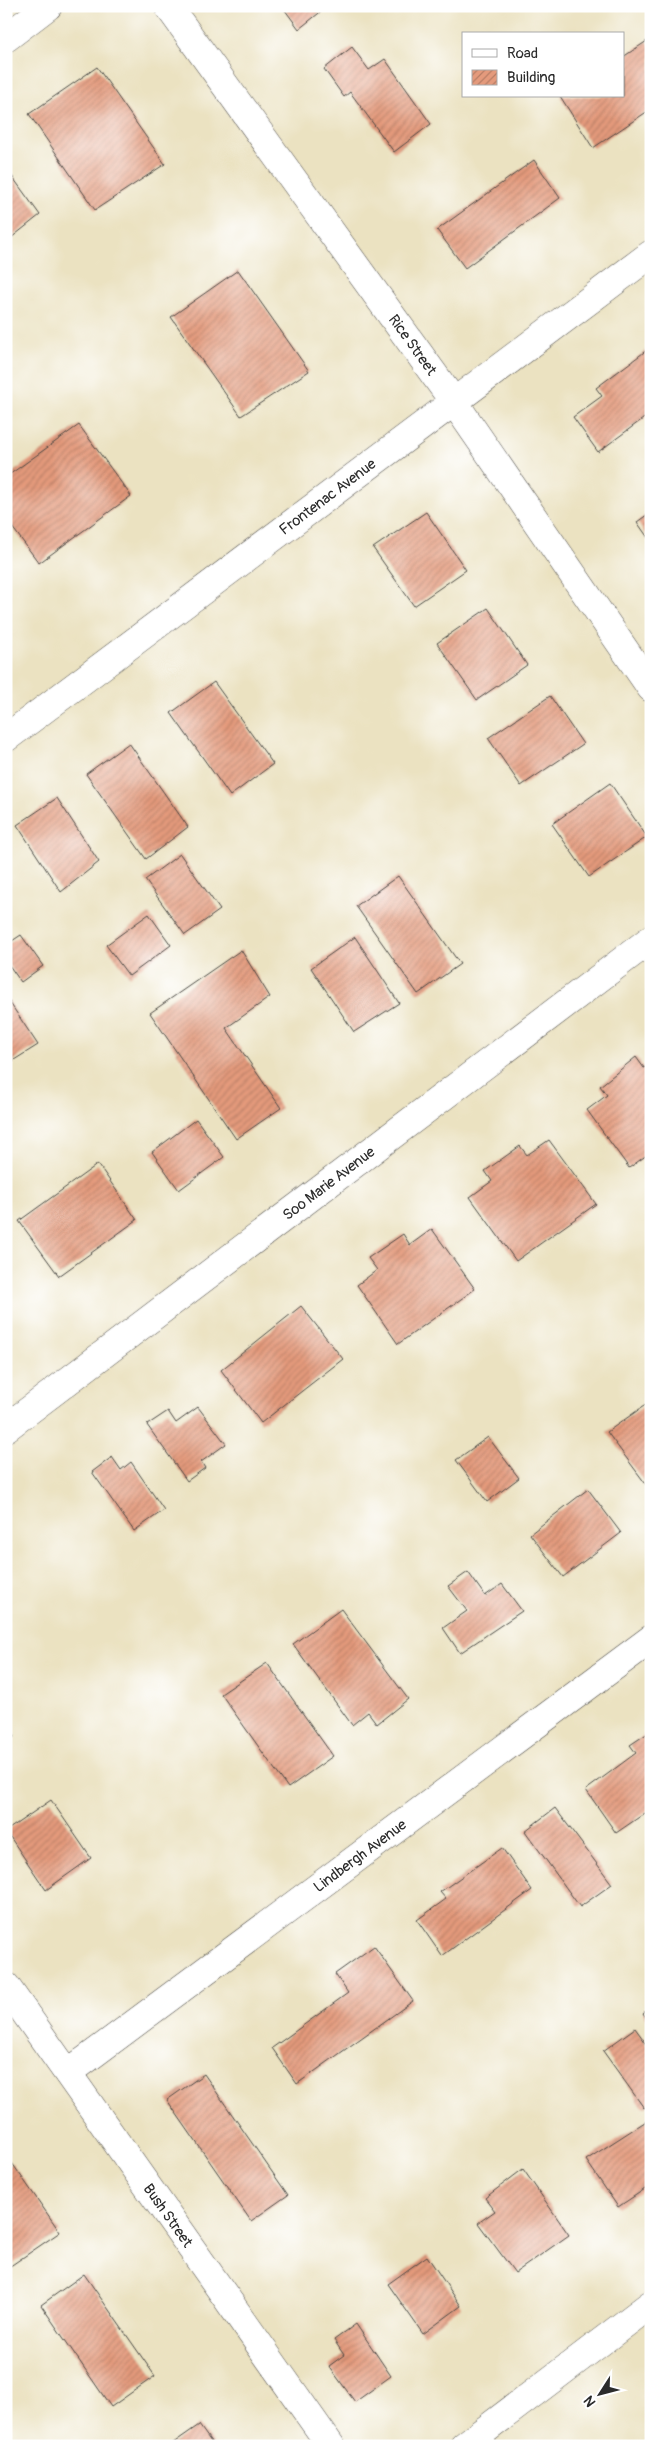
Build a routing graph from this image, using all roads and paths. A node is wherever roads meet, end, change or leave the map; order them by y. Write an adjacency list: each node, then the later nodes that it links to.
1 (48, 6): 3 (street)
2 (168, 6): 5 (street, Rice Street)
3 (6, 38)
4 (651, 254): 5 (street, Frontenac Avenue)
5 (454, 402): 6 (street, Rice Street); 7 (street, Frontenac Avenue)
6 (651, 688)
7 (6, 738)
8 (651, 939): 9 (street, Soo Marie Avenue)
9 (6, 1428)
10 (651, 1639): 12 (street, Lindbergh Avenue)
11 (6, 1986): 12 (street, Bush Street)
12 (68, 2073): 14 (street, Bush Street)
13 (651, 2304): 15 (street)
14 (331, 2446)
15 (464, 2446)

